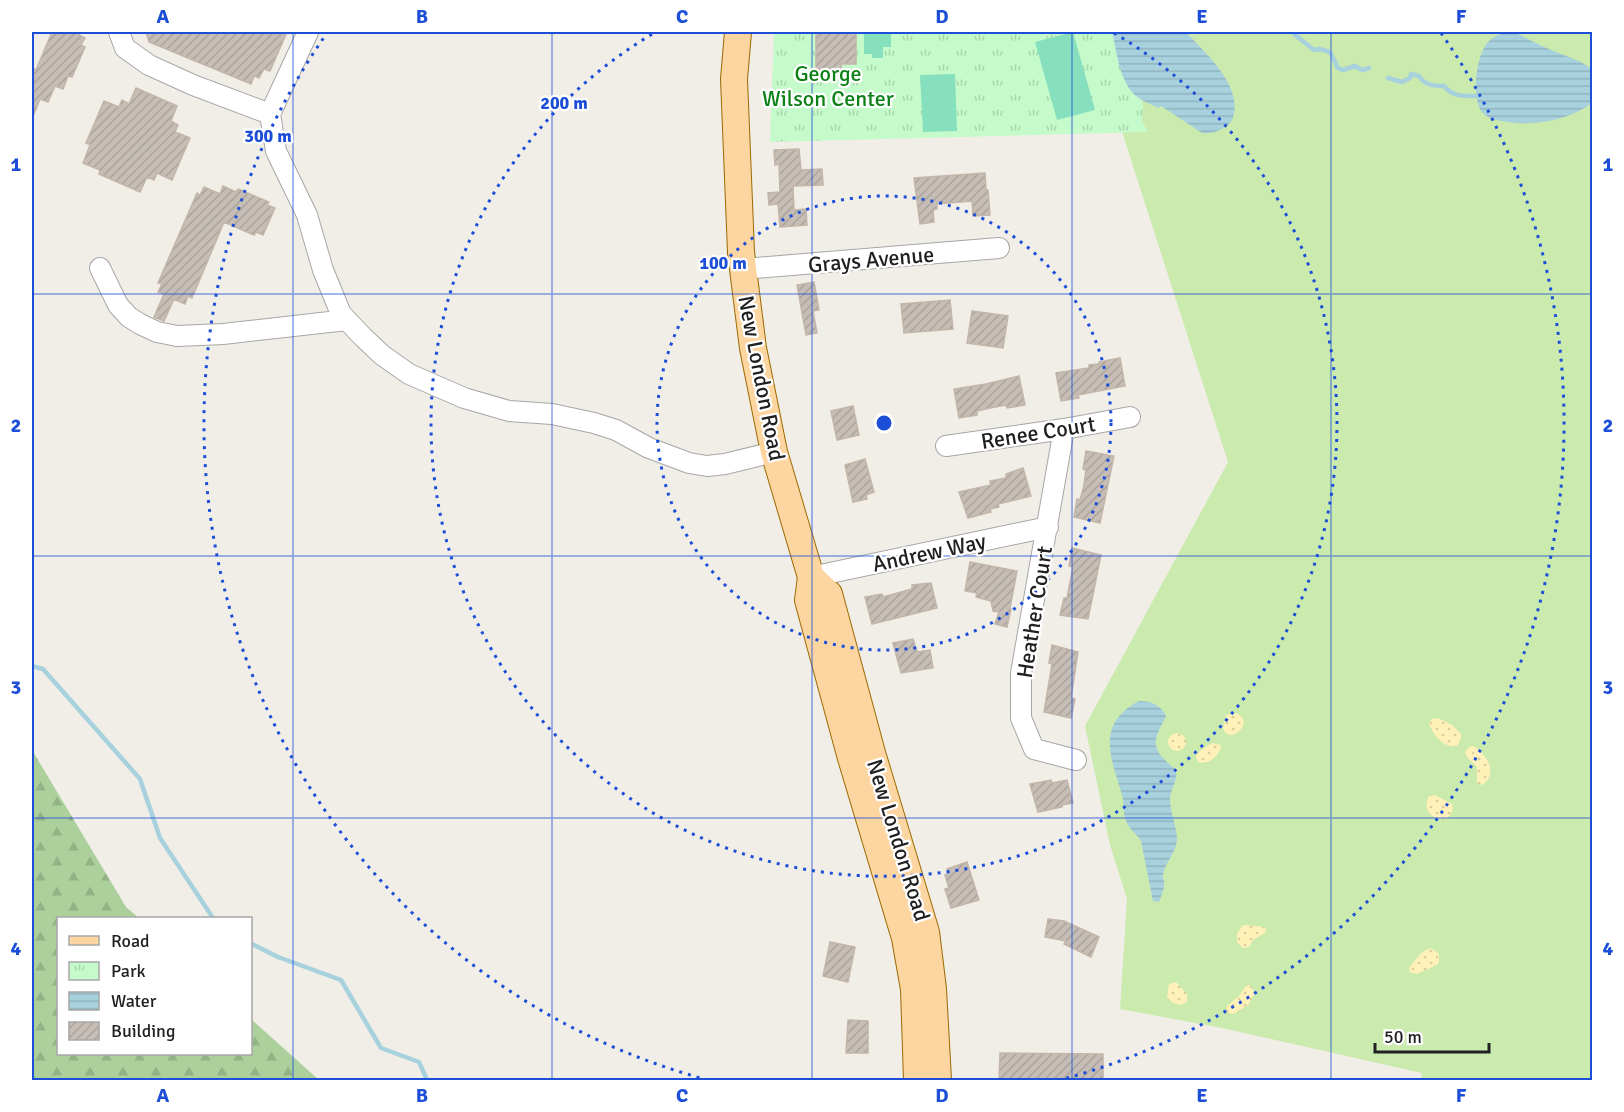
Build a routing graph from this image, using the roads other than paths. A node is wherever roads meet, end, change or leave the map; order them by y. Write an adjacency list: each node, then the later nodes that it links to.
1 (119, 32): 4 (street)
2 (308, 32): 4 (street)
3 (738, 32): 7 (main road, New London Road)
4 (270, 114): 8 (street)
5 (999, 248): 7 (street, Grays Avenue)
6 (100, 268): 8 (street)
7 (743, 269): 12 (main road, New London Road)
8 (347, 320): 12 (street)
9 (1130, 417): 10 (street, Renee Court)
10 (1064, 429): 11 (street, Renee Court); 13 (street, Heather Court)
11 (946, 446)
12 (774, 452): 14 (main road, New London Road)
13 (1048, 527): 14 (street, Andrew Way); 15 (street, Heather Court)
14 (811, 577): 16 (main road, New London Road); 17 (main road, New London Road)
15 (1076, 760)
16 (916, 1080)
17 (938, 1080)

